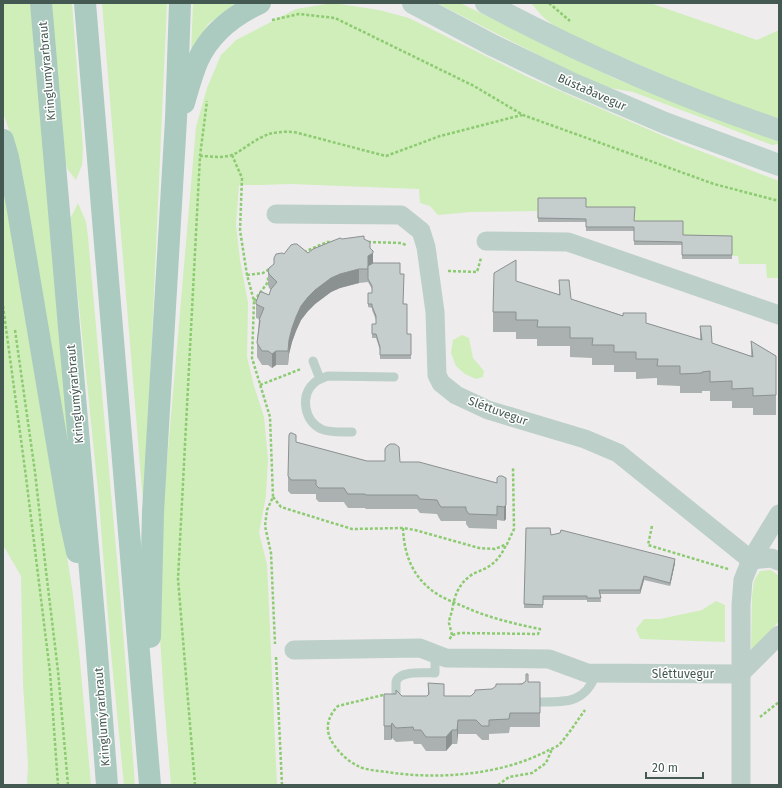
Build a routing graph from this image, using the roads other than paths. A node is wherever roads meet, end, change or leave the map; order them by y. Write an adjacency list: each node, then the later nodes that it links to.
1 (41, 3): 22 (main road, Kringlumýrarbraut)
2 (85, 3): 29 (main road)
3 (180, 3): 7 (main road)
4 (413, 3): 10 (main road, Bústaðavegur)
5 (486, 3): 8 (main road)
6 (264, 12): 7 (main road)
7 (176, 119): 29 (main road)
8 (779, 130)
9 (3, 140): 22 (main road)
10 (779, 165)
11 (276, 214): 19 (street, Sléttuvegur)
12 (486, 241): 13 (street)
13 (779, 315)
14 (313, 363): 16 (lane)
15 (394, 377): 16 (lane)
16 (320, 378): 17 (lane)
17 (352, 432)
18 (779, 514): 19 (street)
19 (751, 560): 20 (street); 26 (street)
20 (779, 561)
21 (779, 635): 26 (street)
22 (96, 640): 30 (main road, Kringlumýrarbraut)
23 (294, 650): 24 (street, Sléttuvegur)
24 (440, 656): 25 (street, Sléttuvegur); 27 (lane)
25 (596, 674): 26 (street, Sléttuvegur); 28 (lane)
26 (740, 674): 32 (street)
27 (396, 696)
28 (540, 702)
29 (147, 748): 31 (main road)
30 (107, 785)
31 (150, 785)
32 (741, 785)

